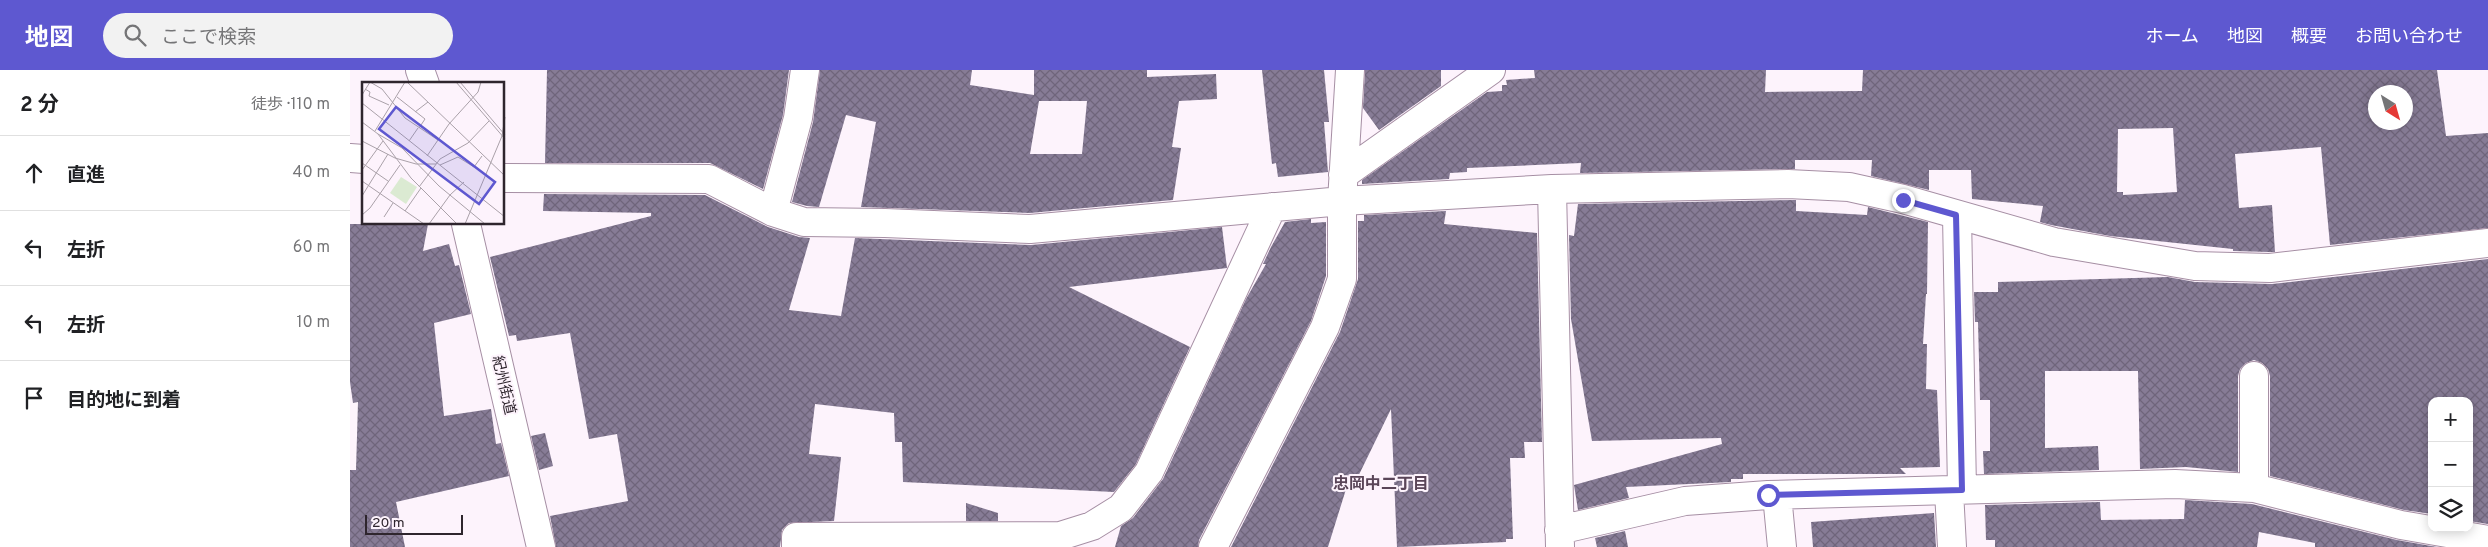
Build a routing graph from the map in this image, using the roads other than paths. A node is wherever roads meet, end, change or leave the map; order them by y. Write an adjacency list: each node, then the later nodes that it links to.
1 (420, 70): 5 (street)
2 (805, 70): 10 (street)
3 (1350, 70): 7 (street)
4 (1491, 70): 7 (street)
5 (424, 82)
6 (505, 178): 10 (street)
7 (1343, 188): 8 (street); 9 (street); 22 (street)
8 (1552, 189): 11 (street); 18 (street)
9 (1272, 207): 10 (street); 21 (street)
10 (773, 212)
11 (1956, 215): 13 (street); 16 (street)
12 (466, 225): 20 (street, 紀州街道)
13 (2488, 243)
14 (2254, 376): 15 (street)
15 (2254, 488): 16 (street); 19 (street)
16 (1955, 490): 17 (street); 24 (street)
17 (1778, 495): 18 (street); 23 (street)
18 (1560, 539)
19 (2488, 540)
20 (541, 547)
21 (796, 547)
22 (1213, 547)
23 (1782, 547)
24 (1952, 547)

